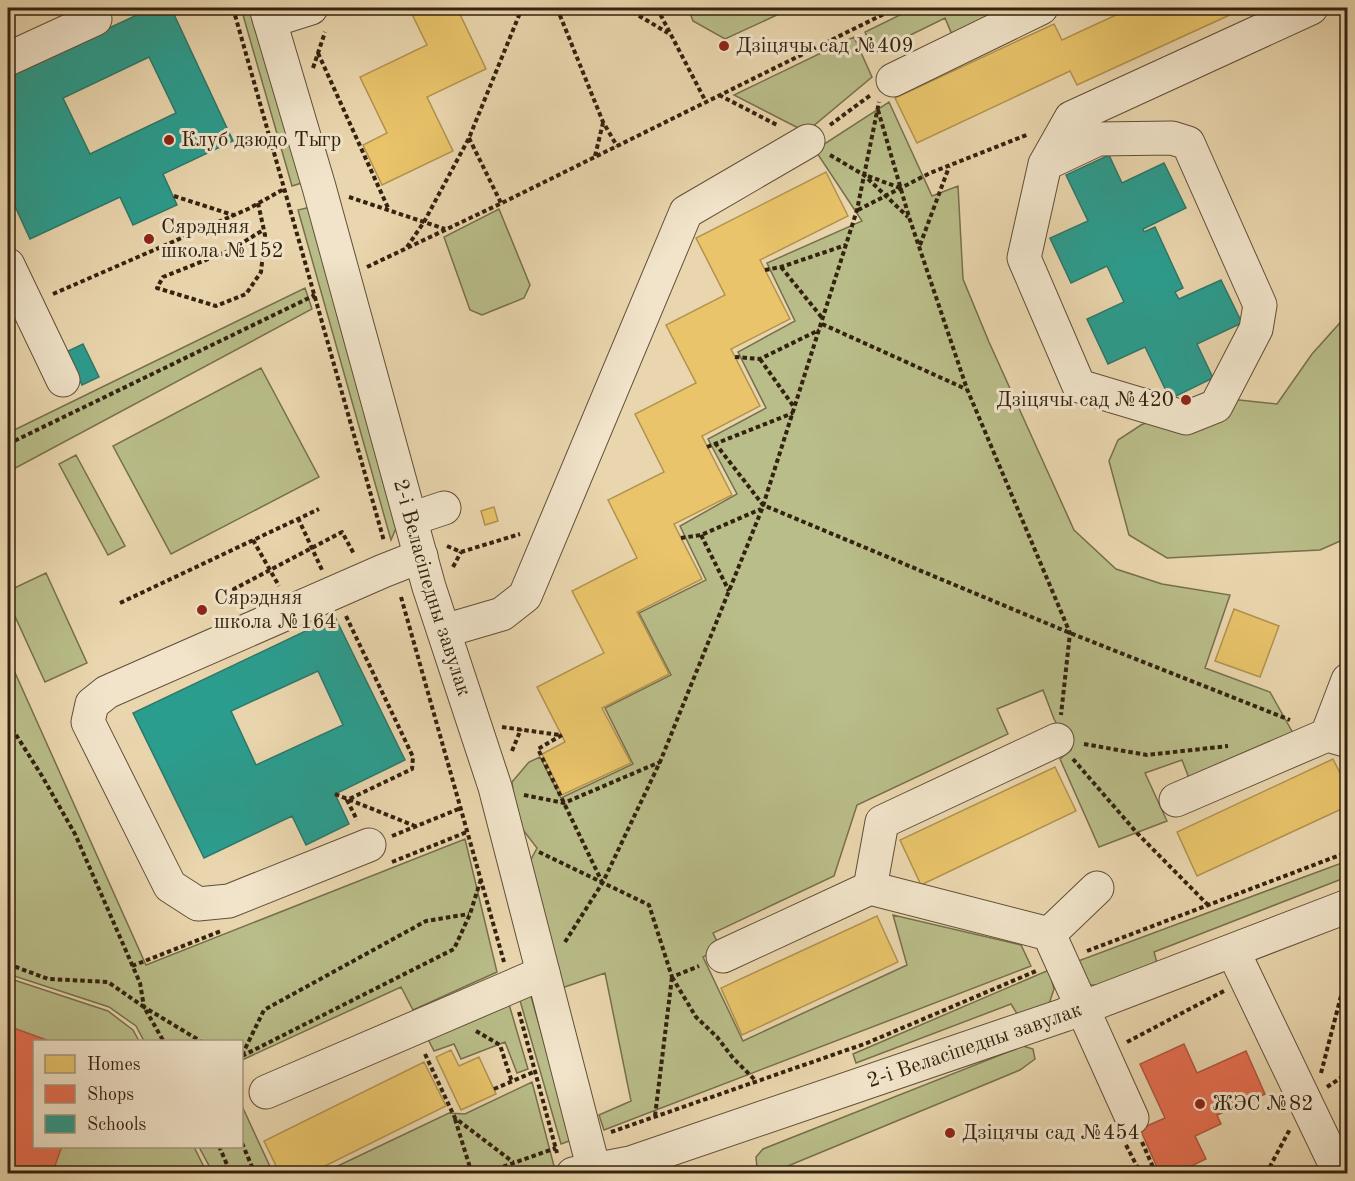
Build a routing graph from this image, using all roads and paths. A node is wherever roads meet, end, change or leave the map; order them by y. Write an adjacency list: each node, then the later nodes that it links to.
1 (522, 8): 21 (path)
2 (557, 8): 20 (path)
3 (626, 8): 11 (path)
4 (657, 8): 11 (path)
5 (896, 8): 16 (path)
6 (1041, 8): 15 (street)
7 (1311, 8): 19 (street)
8 (268, 14): 9 (street); 66 (street, 2-і Веласіпедны завулак)
9 (319, 17): 12 (path)
10 (95, 19): 13 (street)
11 (669, 33): 17 (path)
12 (318, 53): 14 (path); 35 (path)
13 (8, 60)
14 (311, 73)
15 (882, 90): 18 (path); 22 (path)
16 (719, 95): 17 (path); 22 (path)
17 (706, 102): 23 (path)
18 (878, 109): 27 (path); 28 (path)
19 (1071, 118): 25 (street); 26 (path)
20 (603, 122): 23 (path); 24 (path)
21 (469, 138): 34 (path); 39 (path)
22 (808, 141): 27 (path); 67 (street)
23 (616, 146): 24 (path)
24 (596, 156): 34 (path)
25 (1045, 164): 25 (street)
26 (949, 167): 28 (path); 43 (path)
27 (864, 175): 28 (path); 31 (path); 36 (path)
28 (900, 188): 31 (path); 38 (path)
29 (284, 189): 33 (path)
30 (340, 194): 35 (path)
31 (886, 195): 36 (path); 38 (path)
32 (174, 196): 37 (path)
33 (258, 203): 37 (path); 41 (path)
34 (501, 203): 40 (path)
35 (389, 210): 39 (path)
36 (857, 210): 42 (path)
37 (233, 215): 50 (path)
38 (909, 217): 43 (path)
39 (424, 222): 40 (path); 44 (path)
40 (446, 229): 44 (path)
41 (264, 230): 41 (path)
42 (846, 246): 46 (path); 51 (path)
43 (919, 246): 56 (path)
44 (406, 249): 47 (path)
45 (8, 265): 50 (street)
46 (781, 267): 48 (path); 51 (path)
47 (364, 269)
48 (765, 270)
49 (315, 295): 60 (path)
50 (27, 305): 55 (street)
51 (822, 322): 52 (path); 56 (path)
52 (819, 330): 54 (path); 57 (path)
53 (735, 357): 54 (path)
54 (760, 359): 57 (path)
55 (63, 380)
56 (967, 389): 81 (path)
57 (794, 408): 58 (path)
58 (793, 413): 59 (path); 62 (path)
59 (715, 443): 61 (path); 62 (path)
60 (8, 444)
61 (707, 447)
62 (763, 507): 68 (path); 75 (path); 81 (path)
63 (444, 508): 66 (street)
64 (319, 509): 65 (path)
65 (298, 519): 70 (path); 71 (path)
66 (411, 519): 72 (street, 2-і Веласіпедны завулак)
67 (555, 524): 72 (path); 80 (street)
68 (701, 535): 69 (path); 75 (path)
69 (681, 538)
70 (253, 540): 73 (path); 77 (path)
71 (311, 548): 73 (path); 74 (path); 76 (path)
72 (432, 551): 74 (street); 80 (street, 2-і Веласіпедны завулак)
73 (271, 570): 78 (path); 79 (path)
74 (366, 578): 76 (street)
75 (729, 591): 88 (path)
76 (334, 592): 78 (street); 91 (path)
77 (120, 603)
78 (290, 612): 79 (street)
79 (253, 628): 96 (street)
80 (444, 631): 112 (street, 2-і Веласіпедны завулак)
81 (1070, 633): 85 (path); 86 (path)
82 (1347, 680): 86 (street)
83 (8, 722): 114 (path)
84 (498, 726): 93 (path)
85 (1059, 726): 87 (path); 101 (street); 103 (path)
86 (1337, 738): 92 (street)
87 (1237, 745)
88 (660, 762): 93 (path); 100 (path)
89 (335, 794): 91 (path)
90 (518, 794): 93 (path)
91 (347, 800): 95 (path); 96 (path)
92 (1176, 800)
93 (564, 803): 100 (path)
94 (461, 808): 95 (path)
95 (415, 826): 96 (path)
96 (369, 845)
97 (532, 849): 100 (path)
98 (1347, 852): 103 (path)
99 (481, 878): 105 (path)
100 (603, 882): 112 (path); 113 (path)
101 (870, 888): 106 (street); 107 (street)
102 (1097, 888): 106 (street)
103 (1208, 905): 106 (path)
104 (1347, 906): 109 (street, 2-і Веласіпедны завулак)
105 (470, 914): 121 (path); 122 (path)
106 (1055, 947): 115 (street); 124 (path)
107 (723, 956)
108 (8, 964): 114 (path)
109 (1240, 965): 115 (street, 2-і Веласіпедны завулак); 120 (path); 128 (street)
110 (1347, 969): 128 (path)
111 (685, 972): 113 (path)
112 (543, 973): 116 (street); 136 (street, 2-і Веласіпедны завулак)
113 (672, 977): 124 (path); 129 (path)
114 (144, 1007): 118 (path); 119 (path)
115 (1083, 1009): 131 (street); 136 (street, 2-і Веласіпедны завулак)
116 (447, 1014): 117 (street); 125 (path)
117 (412, 1029): 127 (street); 130 (path)
118 (163, 1040)
119 (200, 1040)
120 (1123, 1043)
121 (243, 1054)
122 (243, 1055)
123 (536, 1071): 125 (path)
124 (756, 1081): 129 (path)
125 (512, 1082): 126 (path)
126 (494, 1089)
127 (266, 1092)
128 (1305, 1101): 141 (street)
129 (654, 1116): 132 (path)
130 (455, 1118): 135 (path); 139 (path)
131 (1132, 1118)
132 (605, 1135)
133 (243, 1145): 138 (path)
134 (220, 1148): 137 (path)
135 (513, 1162): 136 (path); 140 (path)
136 (580, 1166)
137 (231, 1173)
138 (255, 1173)
139 (472, 1173)
140 (482, 1173)
141 (1340, 1173)

